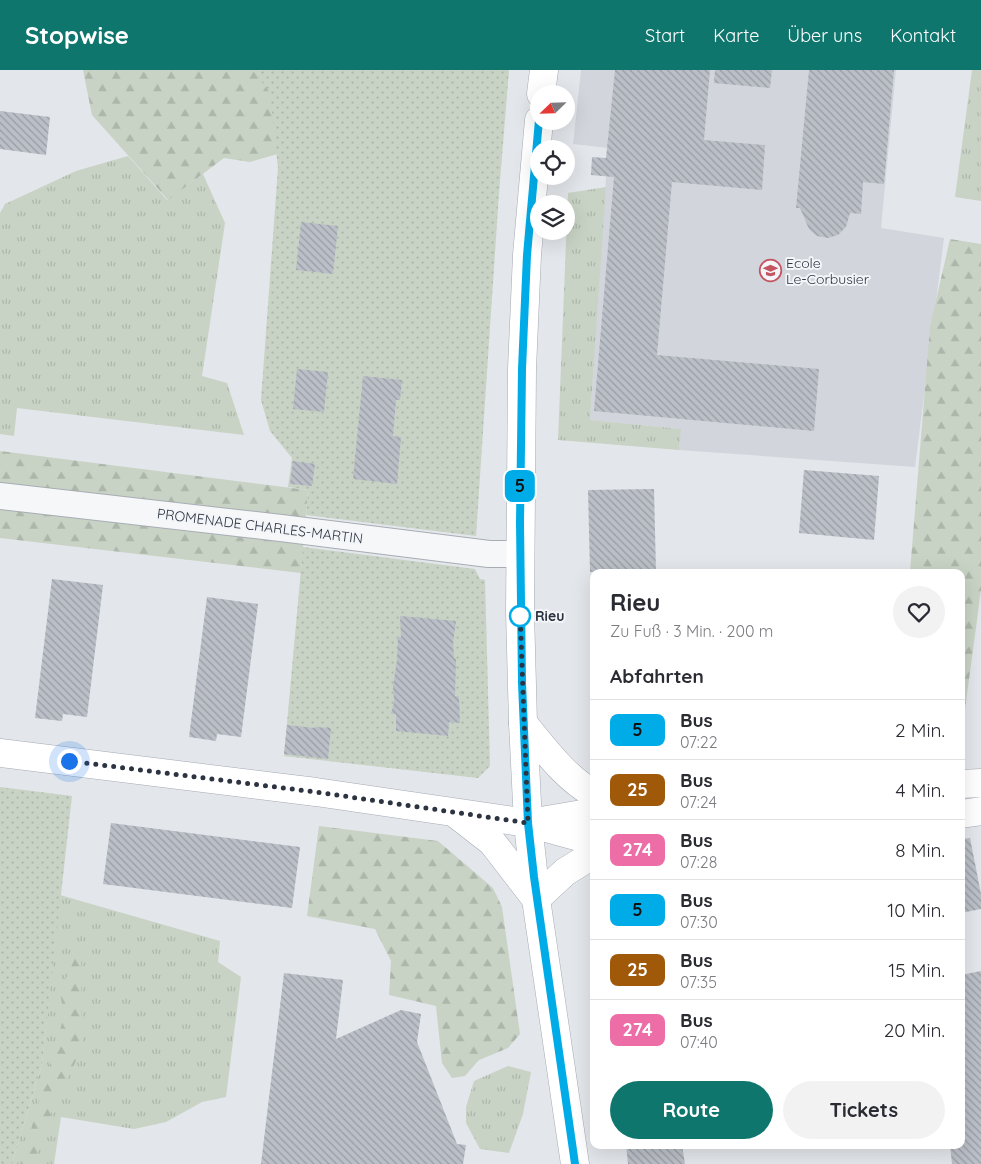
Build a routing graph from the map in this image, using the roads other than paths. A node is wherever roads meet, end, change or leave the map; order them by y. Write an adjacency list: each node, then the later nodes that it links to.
1 (544, 70): 2 (main road)
2 (542, 85)
3 (538, 130): 5 (main road)
4 (0, 496): 5 (street, PROMENADE CHARLES-MARTIN)
5 (520, 554): 6 (main road)
6 (523, 723): 10 (main road); 15 (main road)
7 (0, 753): 12 (main road)
8 (981, 783): 9 (main road)
9 (965, 784)
10 (590, 791)
11 (981, 811): 14 (main road)
12 (454, 813): 15 (main road); 18 (main road)
13 (590, 813): 15 (main road)
14 (965, 813)
15 (528, 823): 16 (main road); 18 (main road)
16 (590, 840)
17 (590, 856): 18 (main road)
18 (536, 899): 19 (main road)
19 (575, 1164)

